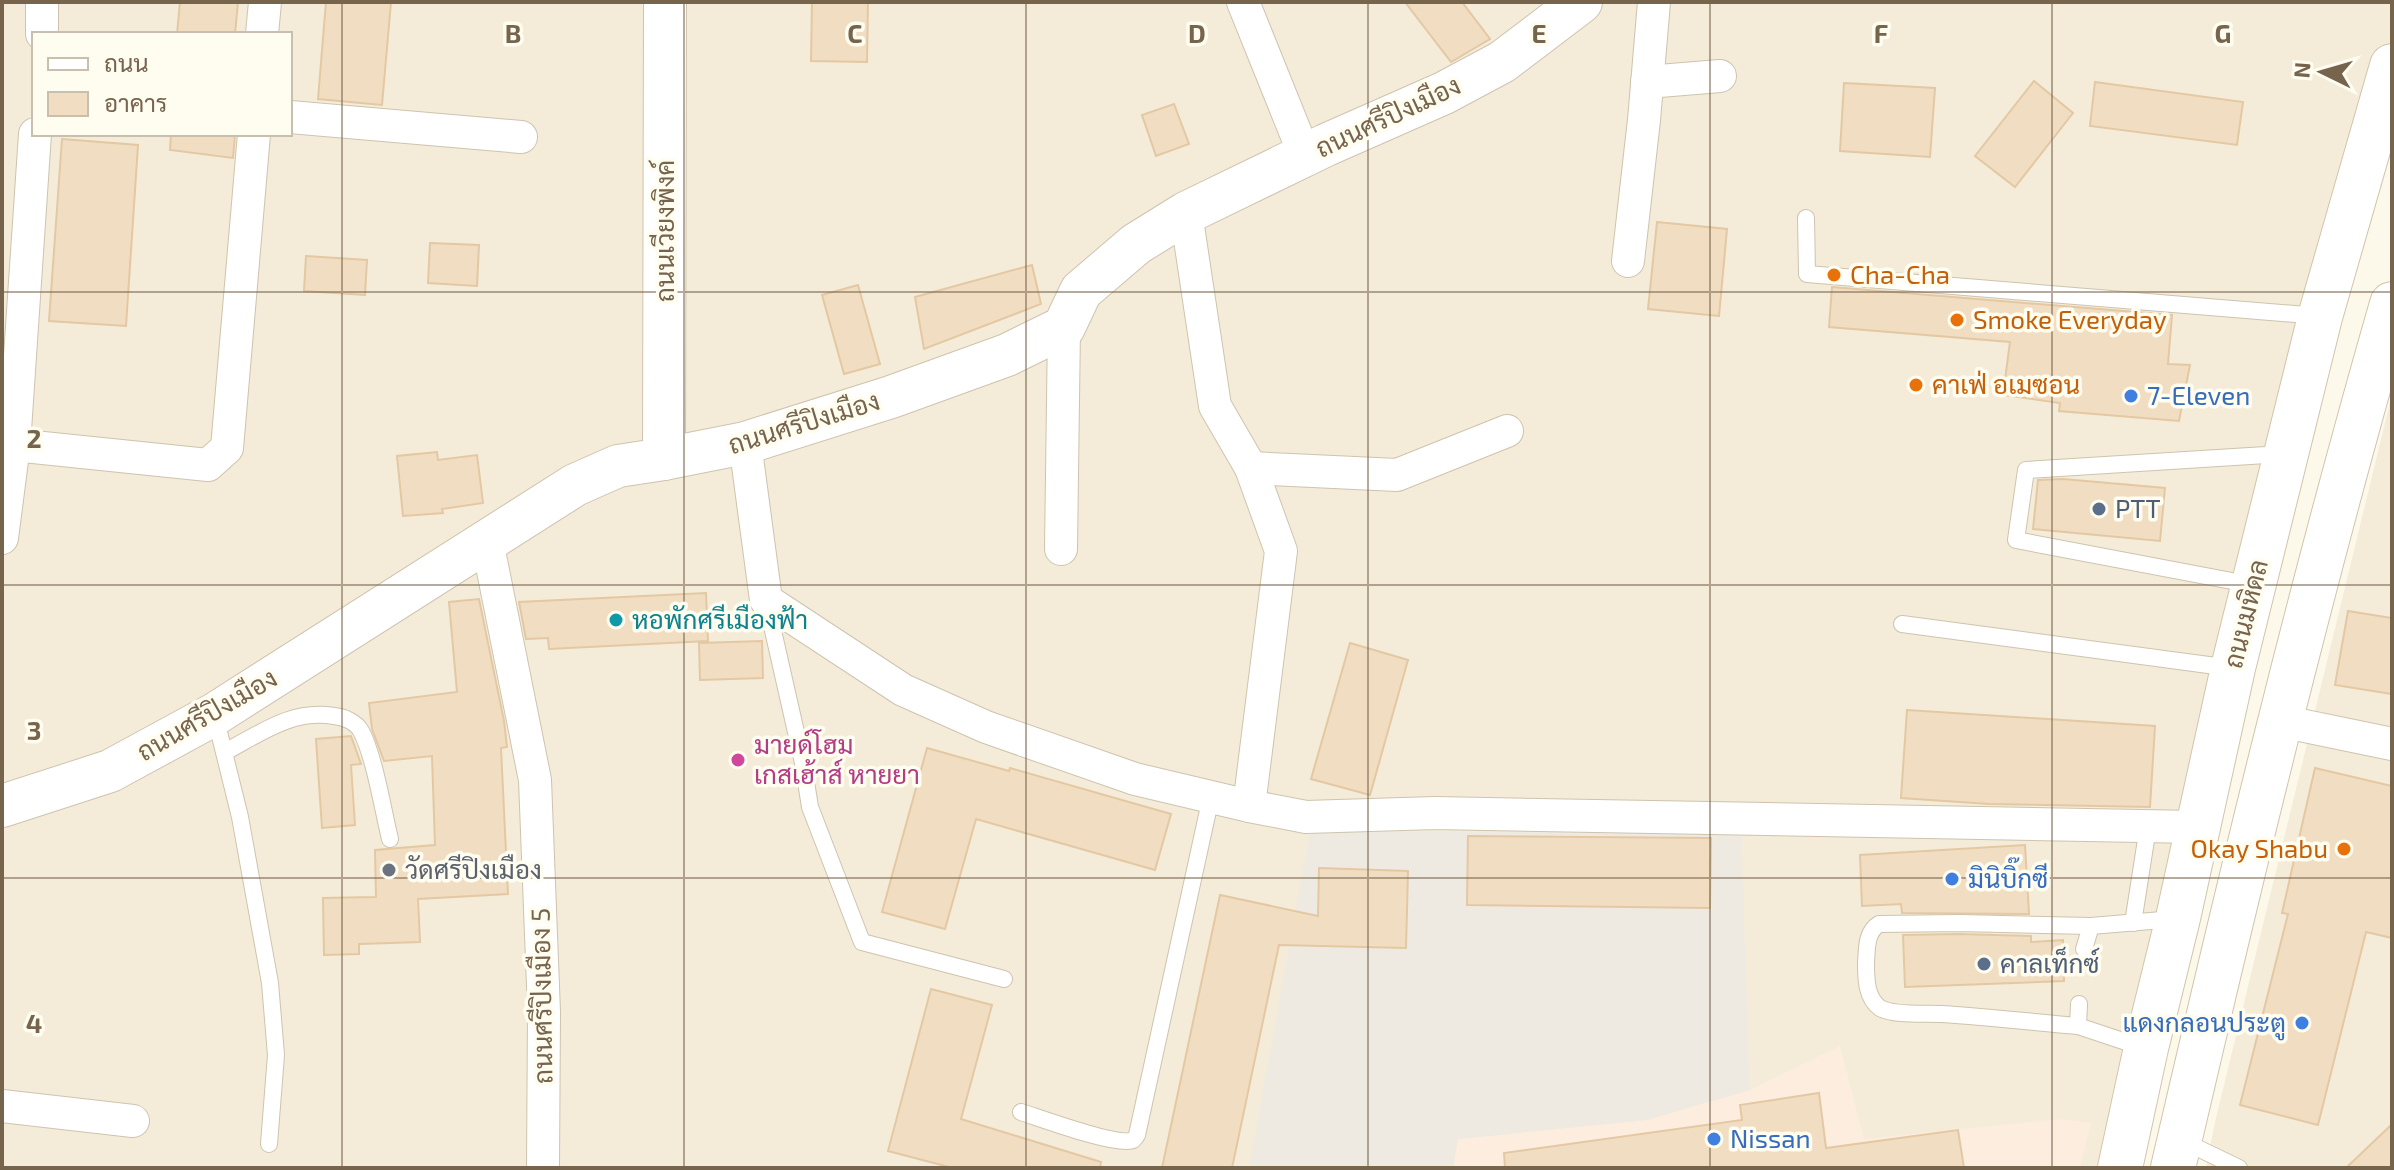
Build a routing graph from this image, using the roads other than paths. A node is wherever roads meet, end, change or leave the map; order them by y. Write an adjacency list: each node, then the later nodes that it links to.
1 (42, 2): 7 (street)
2 (265, 2): 8 (street)
3 (665, 2): 27 (street, ถนนเวียงพิงค์)
4 (1243, 2): 16 (street)
5 (1581, 2): 16 (street, ถนนศรีปิงเมือง)
6 (1654, 2): 11 (street)
7 (42, 32)
8 (262, 32)
9 (2392, 66): 21 (main road, ถนนมหิดล)
10 (1720, 76): 11 (street)
11 (1647, 82): 19 (street)
12 (292, 117): 15 (street)
13 (35, 136): 25 (street)
14 (254, 136): 25 (street)
15 (521, 137)
16 (1305, 156): 17 (street, ถนนศรีปิงเมือง)
17 (1186, 213): 22 (street, ถนนศรีปิงเมือง); 28 (street)
18 (1806, 218): 21 (lane)
19 (1628, 261)
20 (2392, 304): 36 (main road)
21 (2320, 317): 26 (main road, ถนนมหิดล)
22 (1064, 327): 24 (street, ถนนศรีปิงเมือง); 31 (street)
23 (1507, 431): 28 (street)
24 (745, 443): 27 (street, ถนนศรีปิงเมือง); 33 (street)
25 (14, 445): 29 (street)
26 (2286, 454): 32 (main road, ถนนมหิดล); 32 (lane)
27 (664, 459): 30 (street, ถนนศรีปิงเมือง)
28 (1251, 468): 41 (street)
29 (2, 538)
30 (487, 541): 37 (street, ถนนศรีปิงเมือง); 58 (street, ถนนศรีปิงเมือง 5)
31 (1061, 549)
32 (2254, 585): 35 (main road, ถนนมหิดล)
33 (766, 600): 39 (street); 49 (lane)
34 (1902, 624): 35 (lane)
35 (2233, 668): 43 (main road, ถนนมหิดล)
36 (2281, 721): 38 (street); 57 (main road)
37 (220, 733): 40 (street, ถนนศรีปิงเมือง); 44 (lane); 56 (lane)
38 (2392, 744)
39 (1211, 797): 41 (street); 54 (lane)
40 (2, 806)
41 (1249, 806): 42 (street)
42 (2148, 827): 43 (street); 46 (lane)
43 (2196, 827): 45 (main road, ถนนมหิดล)
44 (390, 839)
45 (2178, 918): 46 (lane); 52 (main road, ถนนมหิดล)
46 (2133, 923): 47 (lane)
47 (2091, 926): 48 (lane); 51 (lane)
48 (2084, 949)
49 (1004, 979)
50 (2079, 1004): 51 (lane)
51 (2078, 1026): 52 (lane)
52 (2146, 1048): 59 (main road, ถนนมหิดล)
53 (2, 1106): 55 (street)
54 (1021, 1112)
55 (133, 1121)
56 (269, 1144)
57 (2176, 1154): 60 (lane)
58 (543, 1168)
59 (2120, 1168)
60 (2239, 1168)

